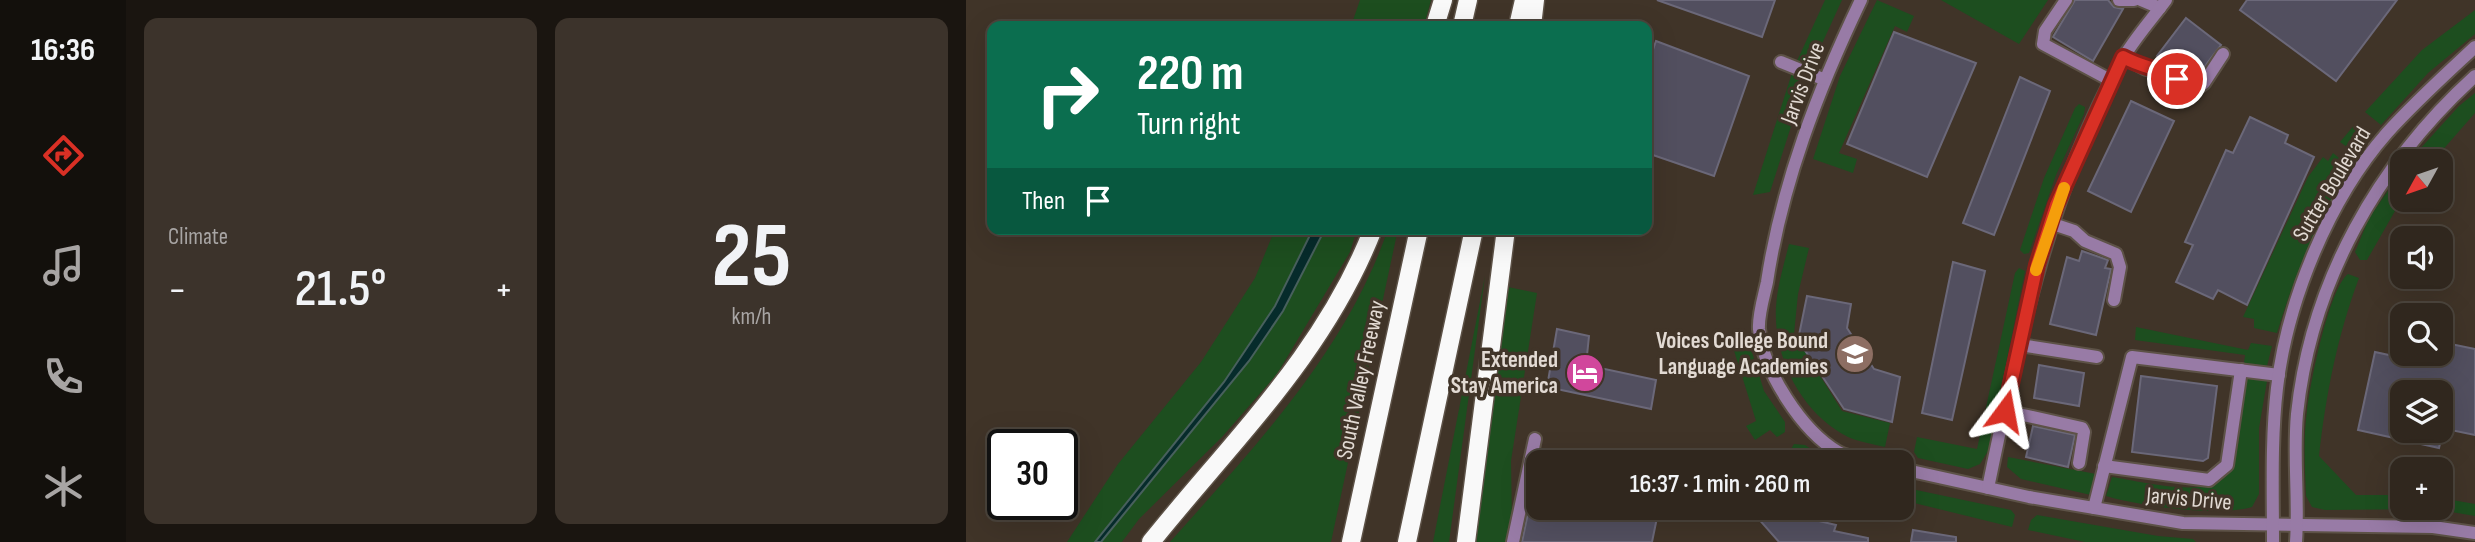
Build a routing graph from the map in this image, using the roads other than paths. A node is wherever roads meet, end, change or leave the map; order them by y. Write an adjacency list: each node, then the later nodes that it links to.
1 (1443, 0): 11 (highway)
2 (1468, 0): 12 (highway)
3 (1524, 0): 13 (highway)
4 (1535, 0): 14 (highway)
5 (1861, 0): 20 (street, Jarvis Drive)
6 (2066, 0): 21 (street)
7 (2119, 0): 8 (street)
8 (2134, 0)
9 (2141, 0): 10 (street)
10 (2163, 4): 17 (street)
11 (1437, 21)
12 (1463, 21)
13 (1519, 21)
14 (1533, 21)
15 (2475, 47): 31 (street, Sutter Boulevard)
16 (2224, 54): 17 (street)
17 (2123, 57): 21 (street)
18 (1781, 62): 20 (street)
19 (2475, 76): 41 (street, Sutter Boulevard)
20 (1823, 79): 34 (street, Jarvis Drive)
21 (2112, 81): 22 (street)
22 (2050, 223): 27 (street); 28 (street)
23 (1370, 235): 43 (highway)
24 (1418, 235): 44 (highway, South Valley Freeway)
25 (1473, 235): 45 (highway)
26 (1505, 235): 46 (highway)
27 (2114, 300)
28 (2020, 345): 29 (street); 32 (street)
29 (2096, 357)
30 (2241, 370): 31 (street); 36 (street); 36 (street)
31 (2279, 375): 40 (street, Sutter Boulevard)
32 (2005, 411): 35 (street); 38 (street)
33 (1535, 439): 47 (street)
34 (1835, 450)
35 (2079, 463)
36 (2104, 466): 39 (street)
37 (1914, 472): 38 (street, Jarvis Drive)
38 (1988, 488): 39 (street, Jarvis Drive)
39 (2094, 508): 40 (street, Jarvis Drive)
40 (2273, 526): 41 (street, Jarvis Drive); 48 (street, Sutter Boulevard)
41 (2297, 526): 42 (street, Jarvis Drive); 49 (street, Sutter Boulevard)
42 (2475, 533)
43 (1151, 542)
44 (1351, 542)
45 (1407, 542)
46 (1466, 542)
47 (1513, 542)
48 (2273, 542)
49 (2296, 542)

